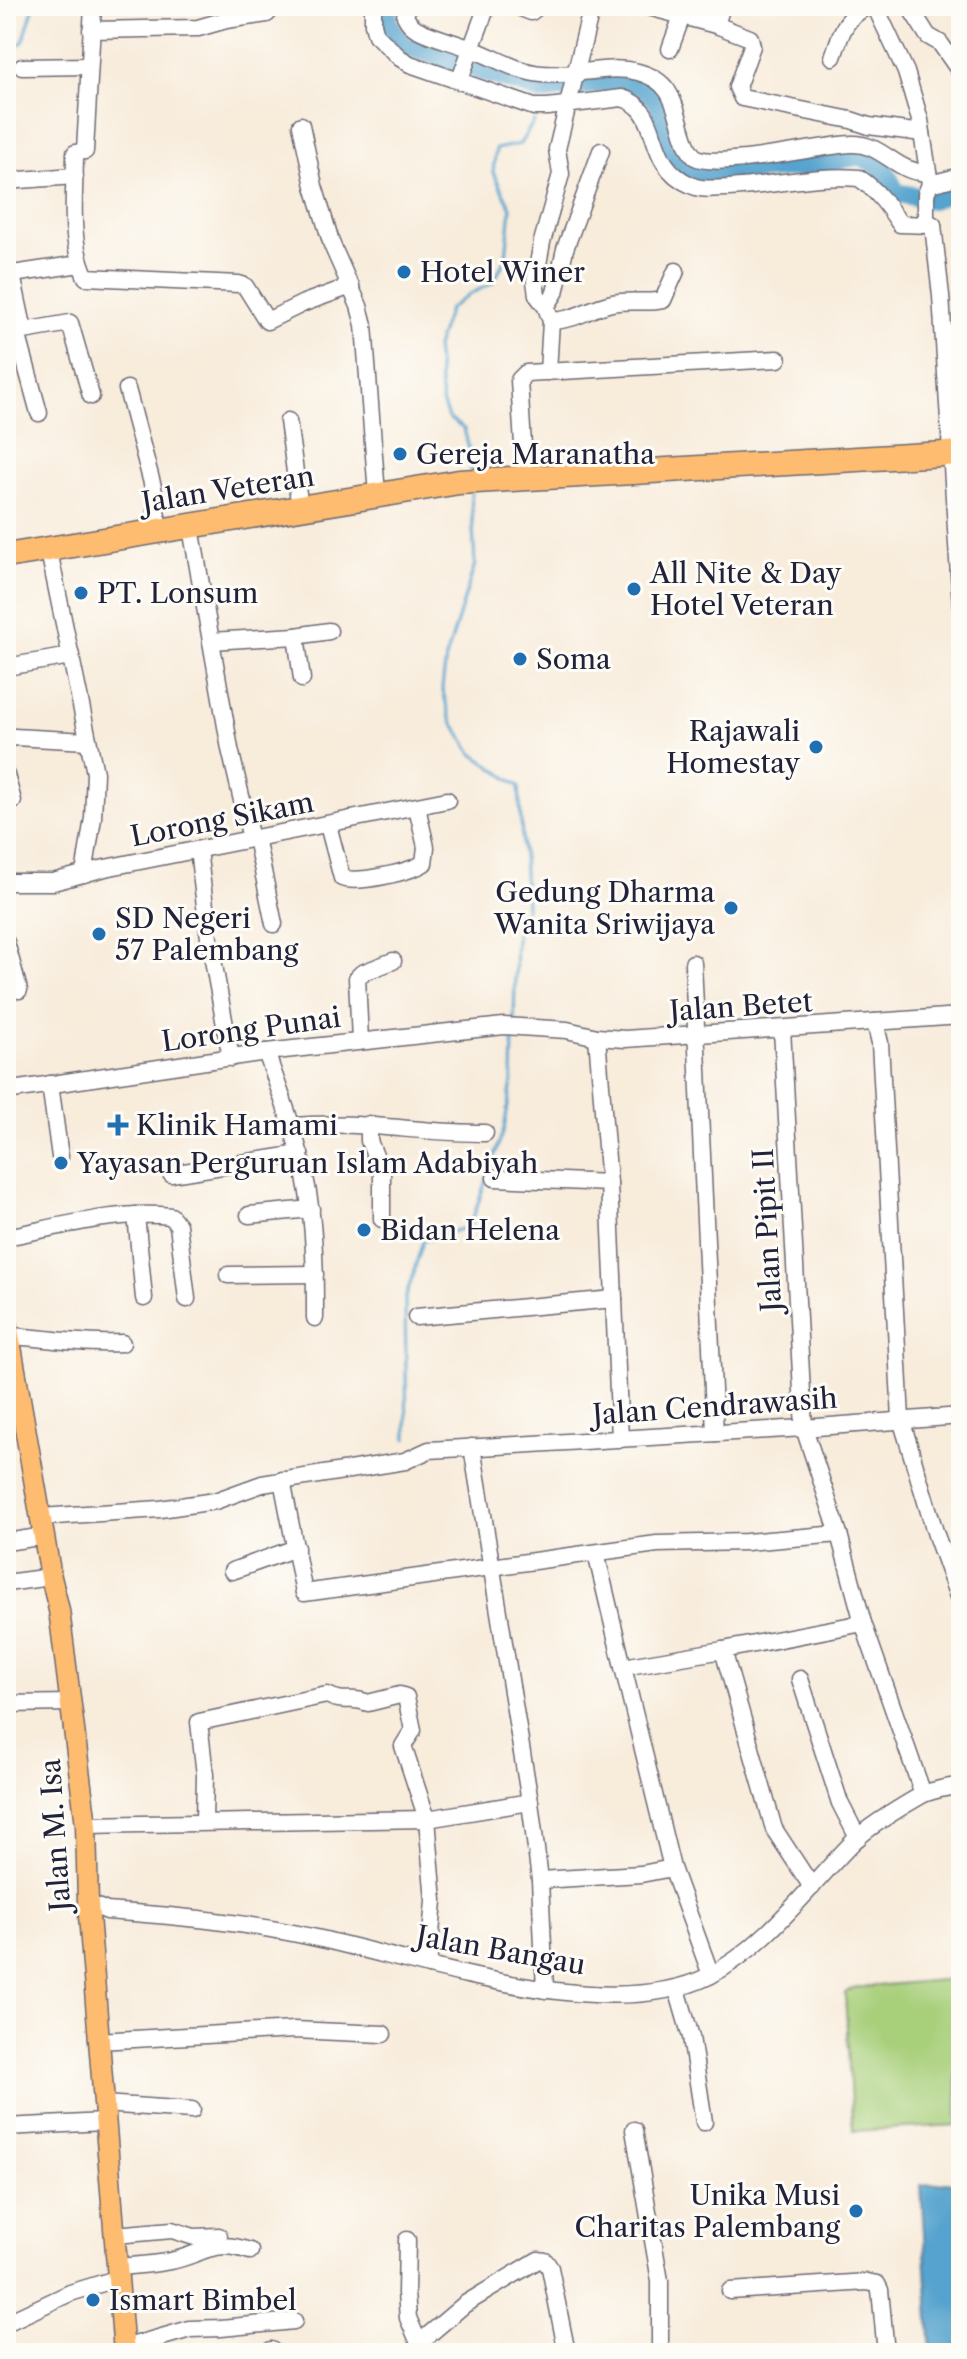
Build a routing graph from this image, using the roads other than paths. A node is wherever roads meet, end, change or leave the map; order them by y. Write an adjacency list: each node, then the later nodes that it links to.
1 (93, 6): 16 (street)
2 (274, 6): 16 (street)
3 (373, 6): 19 (street)
4 (408, 6): 19 (street)
5 (487, 6): 19 (street)
6 (516, 6): 7 (street)
7 (539, 6)
8 (592, 6): 23 (street)
9 (645, 6): 14 (street)
10 (722, 6): 15 (street)
11 (868, 6): 18 (street)
12 (906, 6): 13 (street); 22 (street)
13 (878, 12): 26 (street)
14 (682, 16): 15 (street); 17 (street)
15 (716, 25): 26 (street)
16 (91, 30): 20 (street)
17 (670, 49)
18 (833, 57)
19 (466, 65): 23 (street); 24 (street)
20 (89, 66): 21 (street); 29 (street)
21 (22, 67)
22 (961, 73)
23 (574, 79): 24 (street); 28 (street)
24 (569, 102): 33 (street); 39 (street)
25 (301, 125): 38 (street)
26 (922, 133): 32 (street)
27 (601, 151): 39 (street)
28 (745, 160): 32 (street); 33 (street)
29 (75, 176): 31 (street); 35 (street)
30 (961, 176): 32 (street)
31 (6, 181)
32 (928, 183): 34 (street)
33 (746, 184): 34 (street)
34 (930, 223): 47 (street)
35 (80, 264): 37 (street); 38 (street)
36 (676, 271): 39 (street)
37 (9, 275): 40 (street)
38 (351, 286): 50 (street)
39 (549, 314): 42 (street)
40 (24, 331): 44 (street); 45 (street)
41 (778, 359): 42 (street)
42 (548, 372): 48 (street)
43 (127, 389): 52 (street)
44 (91, 396)
45 (39, 413)
46 (288, 421): 51 (street)
47 (955, 462): 48 (highway); 57 (street)
48 (525, 485): 49 (highway)
49 (458, 489): 50 (highway, Jalan Veteran); 53 (highway, Jalan Veteran)
50 (377, 495): 51 (highway, Jalan Veteran)
51 (300, 508): 52 (highway, Jalan Veteran)
52 (159, 531): 54 (highway, Jalan Veteran)
53 (193, 539): 55 (highway, Jalan Veteran); 61 (street)
54 (6, 556)
55 (51, 561): 56 (highway, Jalan Veteran); 62 (street)
56 (6, 569)
57 (961, 600): 58 (street)
58 (961, 606)
59 (329, 631): 60 (street)
60 (296, 636): 61 (street); 64 (street)
61 (211, 641): 72 (street)
62 (71, 656): 63 (street); 66 (street)
63 (6, 667)
64 (302, 679)
65 (6, 740): 66 (street)
66 (88, 741): 74 (street)
67 (6, 775): 69 (street)
68 (447, 800): 70 (street, Lorong Sikam)
69 (13, 801)
70 (417, 807): 71 (street, Lorong Sikam); 71 (street)
71 (328, 825): 72 (street, Lorong Sikam)
72 (254, 838): 73 (street, Lorong Sikam); 76 (street)
73 (198, 850): 74 (street, Lorong Sikam); 89 (street)
74 (84, 874): 75 (street, Lorong Sikam)
75 (6, 882)
76 (274, 924)
77 (6, 942): 80 (street)
78 (393, 961): 87 (street)
79 (693, 963): 85 (street)
80 (19, 990)
81 (961, 1016): 82 (street, Jalan Betet)
82 (875, 1022): 84 (street, Jalan Betet); 115 (street)
83 (525, 1026): 86 (street, Jalan Betet); 87 (street, Lorong Punai)
84 (782, 1029): 85 (street, Jalan Betet); 116 (street, Jalan Pipit II)
85 (694, 1036): 86 (street, Jalan Betet); 117 (street)
86 (597, 1037): 99 (street)
87 (360, 1040): 88 (street, Lorong Punai)
88 (266, 1052): 89 (street, Lorong Punai); 93 (street)
89 (231, 1058): 90 (street, Lorong Punai)
90 (50, 1084): 91 (street, Lorong Punai); 96 (street)
91 (6, 1091)
92 (369, 1124): 93 (street); 94 (street); 103 (street)
93 (293, 1126): 95 (street)
94 (485, 1133)
95 (300, 1154): 97 (street); 100 (street)
96 (60, 1157)
97 (171, 1174)
98 (495, 1178): 99 (street)
99 (609, 1183): 109 (street)
100 (311, 1209): 102 (street); 105 (street)
101 (136, 1215): 104 (street); 107 (street); 108 (street)
102 (249, 1215)
103 (382, 1219)
104 (6, 1237)
105 (315, 1274): 106 (street); 111 (street)
106 (228, 1275)
107 (144, 1298)
108 (187, 1299)
109 (614, 1299): 110 (street); 118 (street)
110 (416, 1317)
111 (315, 1318)
112 (8, 1327): 113 (street); 121 (main road, Jalan M. Isa)
113 (122, 1343)
114 (961, 1416): 115 (street, Jalan Cendrawasih)
115 (901, 1419): 116 (street, Jalan Cendrawasih); 130 (street)
116 (804, 1428): 117 (street, Jalan Cendrawasih); 122 (street, Jalan Pipit II)
117 (715, 1433): 118 (street, Jalan Cendrawasih)
118 (620, 1439): 119 (street, Jalan Cendrawasih)
119 (472, 1447): 120 (street, Jalan Cendrawasih); 126 (street)
120 (282, 1480): 121 (street, Jalan Cendrawasih); 124 (street)
121 (43, 1526): 123 (street, Jalan Cendrawasih); 128 (main road, Jalan M. Isa)
122 (839, 1534): 125 (street); 131 (street, Jalan Pipit II)
123 (6, 1542)
124 (296, 1548): 126 (street); 127 (street)
125 (596, 1553): 126 (street); 133 (street)
126 (493, 1567): 139 (street)
127 (232, 1571)
128 (51, 1577): 129 (street); 135 (main road, Jalan M. Isa)
129 (6, 1583)
130 (961, 1605)
131 (863, 1623): 132 (street); 138 (street, Jalan Pipit II)
132 (723, 1650): 133 (street); 146 (street)
133 (623, 1667): 144 (street)
134 (800, 1679): 143 (street)
135 (71, 1703): 136 (street); 142 (main road, Jalan M. Isa)
136 (6, 1704)
137 (961, 1785): 138 (street, Jalan Bangau)
138 (923, 1794): 143 (street, Jalan Bangau)
139 (530, 1802): 140 (street); 145 (street)
140 (427, 1819): 141 (street); 141 (street); 148 (street)
141 (204, 1822): 142 (street)
142 (86, 1825): 147 (main road, Jalan M. Isa)
143 (858, 1838): 146 (street, Jalan Bangau)
144 (672, 1868): 145 (street); 149 (street)
145 (540, 1880): 151 (street)
146 (812, 1887): 149 (street, Jalan Bangau)
147 (95, 1912): 148 (street, Jalan Bangau); 153 (main road, Jalan M. Isa)
148 (428, 1966): 151 (street, Jalan Bangau)
149 (711, 1975): 150 (street, Jalan Bangau)
150 (677, 1989): 151 (street, Jalan Bangau); 156 (street)
151 (545, 1990)
152 (383, 2034): 153 (street)
153 (98, 2041): 155 (main road, Jalan M. Isa)
154 (192, 2110): 155 (street)
155 (103, 2113): 157 (street); 159 (main road, Jalan M. Isa)
156 (704, 2122)
157 (6, 2127)
158 (634, 2130): 170 (street)
159 (115, 2235): 160 (street); 163 (main road, Jalan M. Isa)
160 (228, 2235)
161 (407, 2240): 167 (street)
162 (250, 2251): 163 (street)
163 (119, 2272): 166 (street); 168 (main road, Jalan M. Isa)
164 (730, 2291): 171 (street)
165 (294, 2321): 168 (street)
166 (6, 2323)
167 (419, 2348): 169 (street)
168 (124, 2350)
169 (567, 2353)
170 (660, 2353)
171 (886, 2353)

